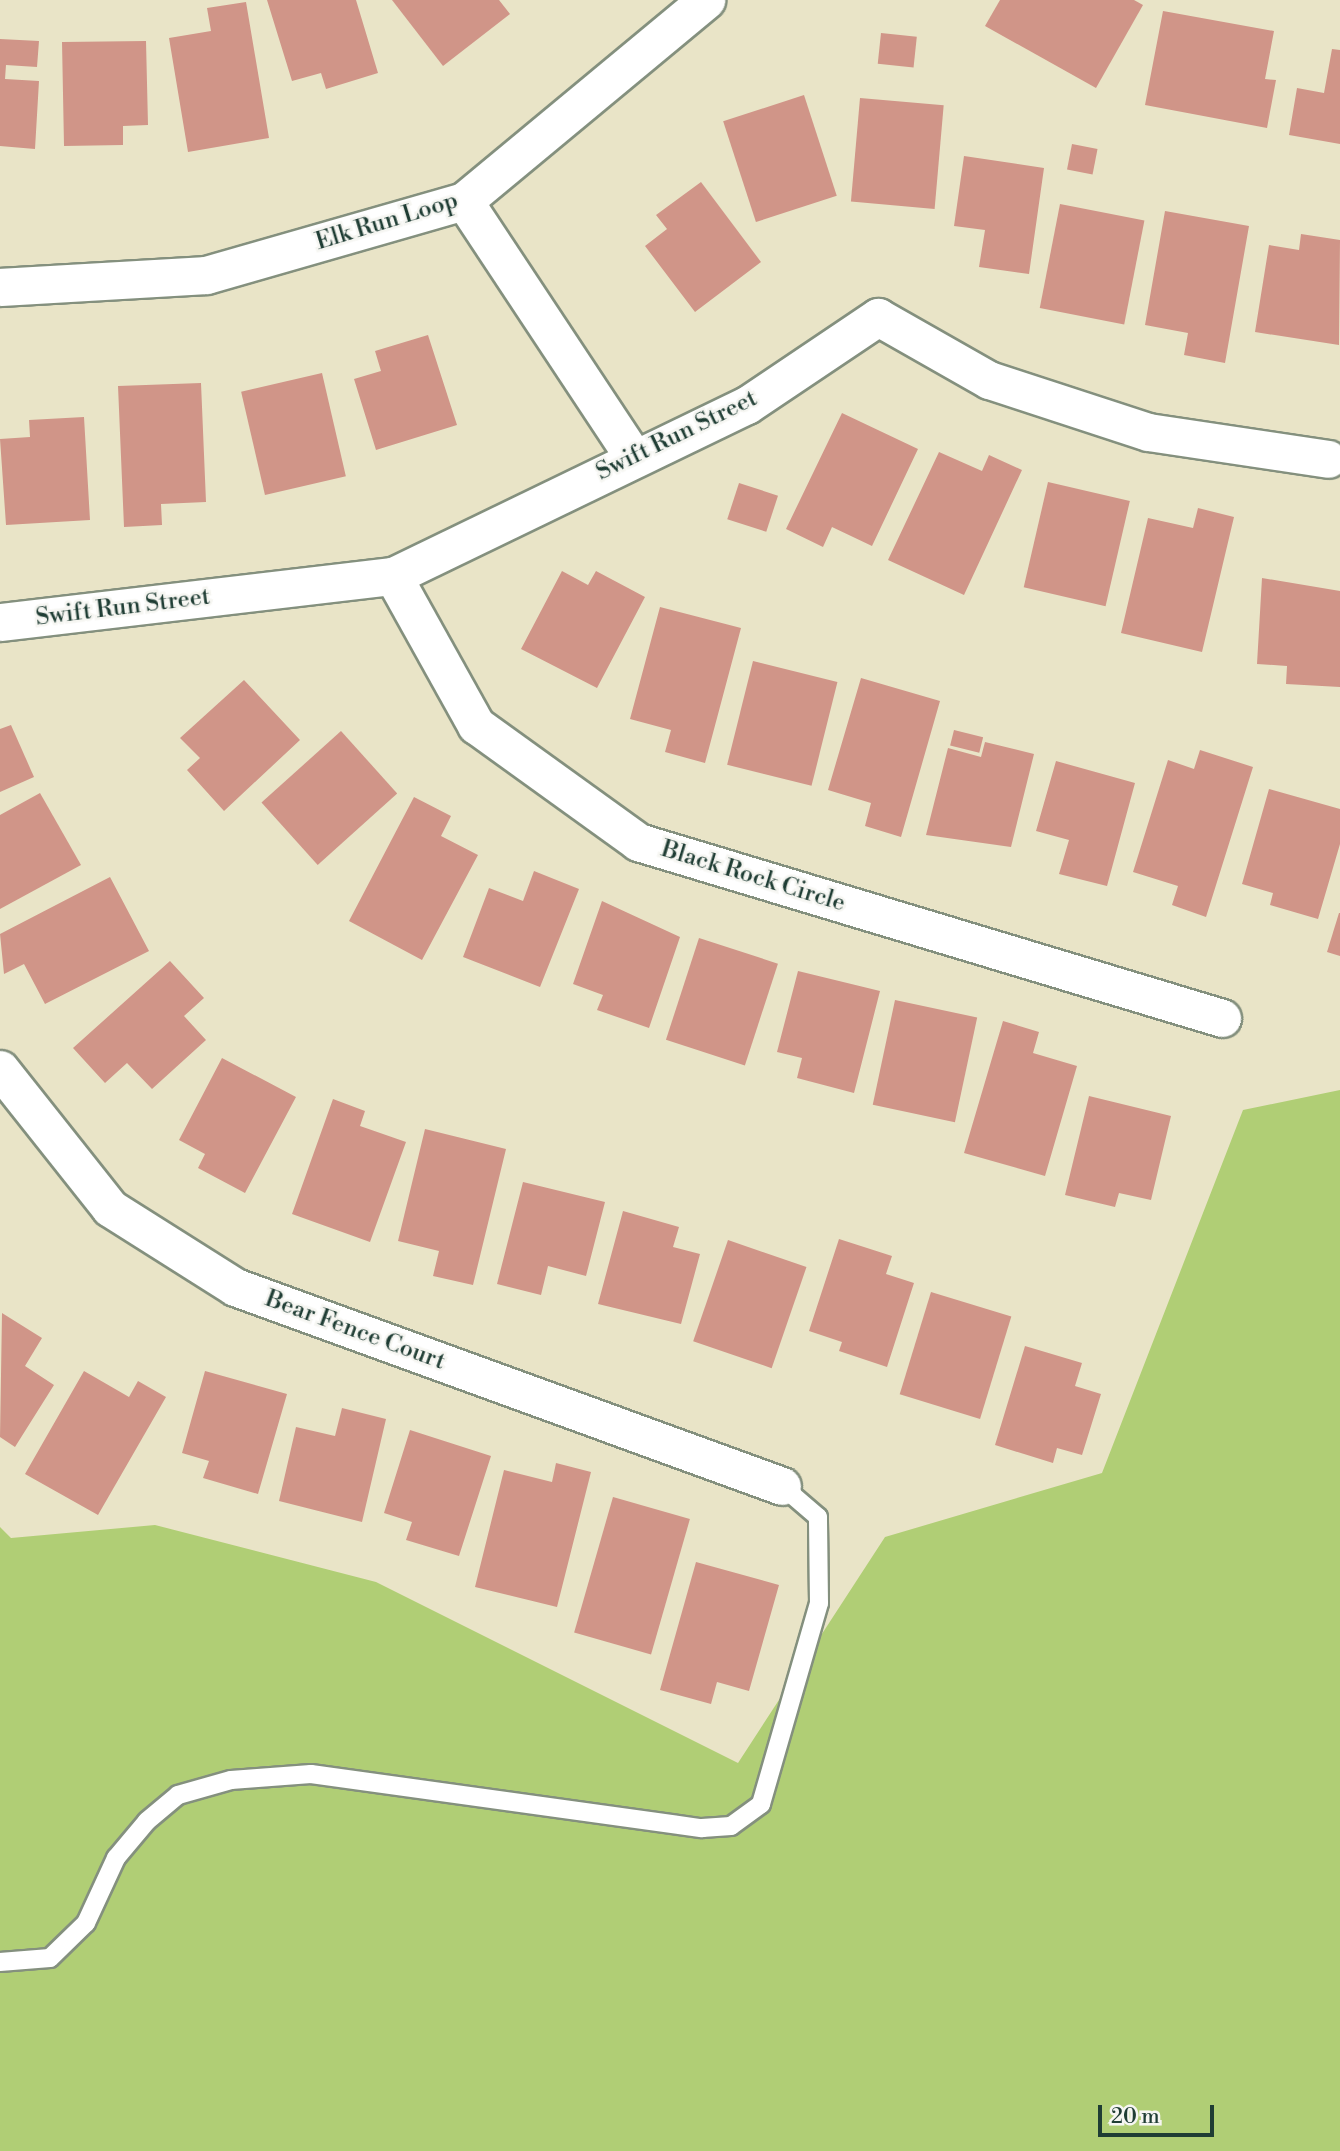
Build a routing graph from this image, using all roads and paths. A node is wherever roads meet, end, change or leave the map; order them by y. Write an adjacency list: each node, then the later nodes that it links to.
1 (706, 0): 2 (street, Elk Run Loop)
2 (464, 201): 3 (street, Elk Run Loop); 4 (street)
3 (0, 287)
4 (634, 458): 5 (street, Swift Run Street); 6 (street, Swift Run Street)
5 (1328, 459)
6 (393, 576): 7 (street, Swift Run Street); 8 (street, Black Rock Circle)
7 (0, 622)
8 (1223, 1018)
9 (0, 1069): 10 (street, Bear Fence Court)
10 (782, 1486): 11 (lane)
11 (0, 1962)

